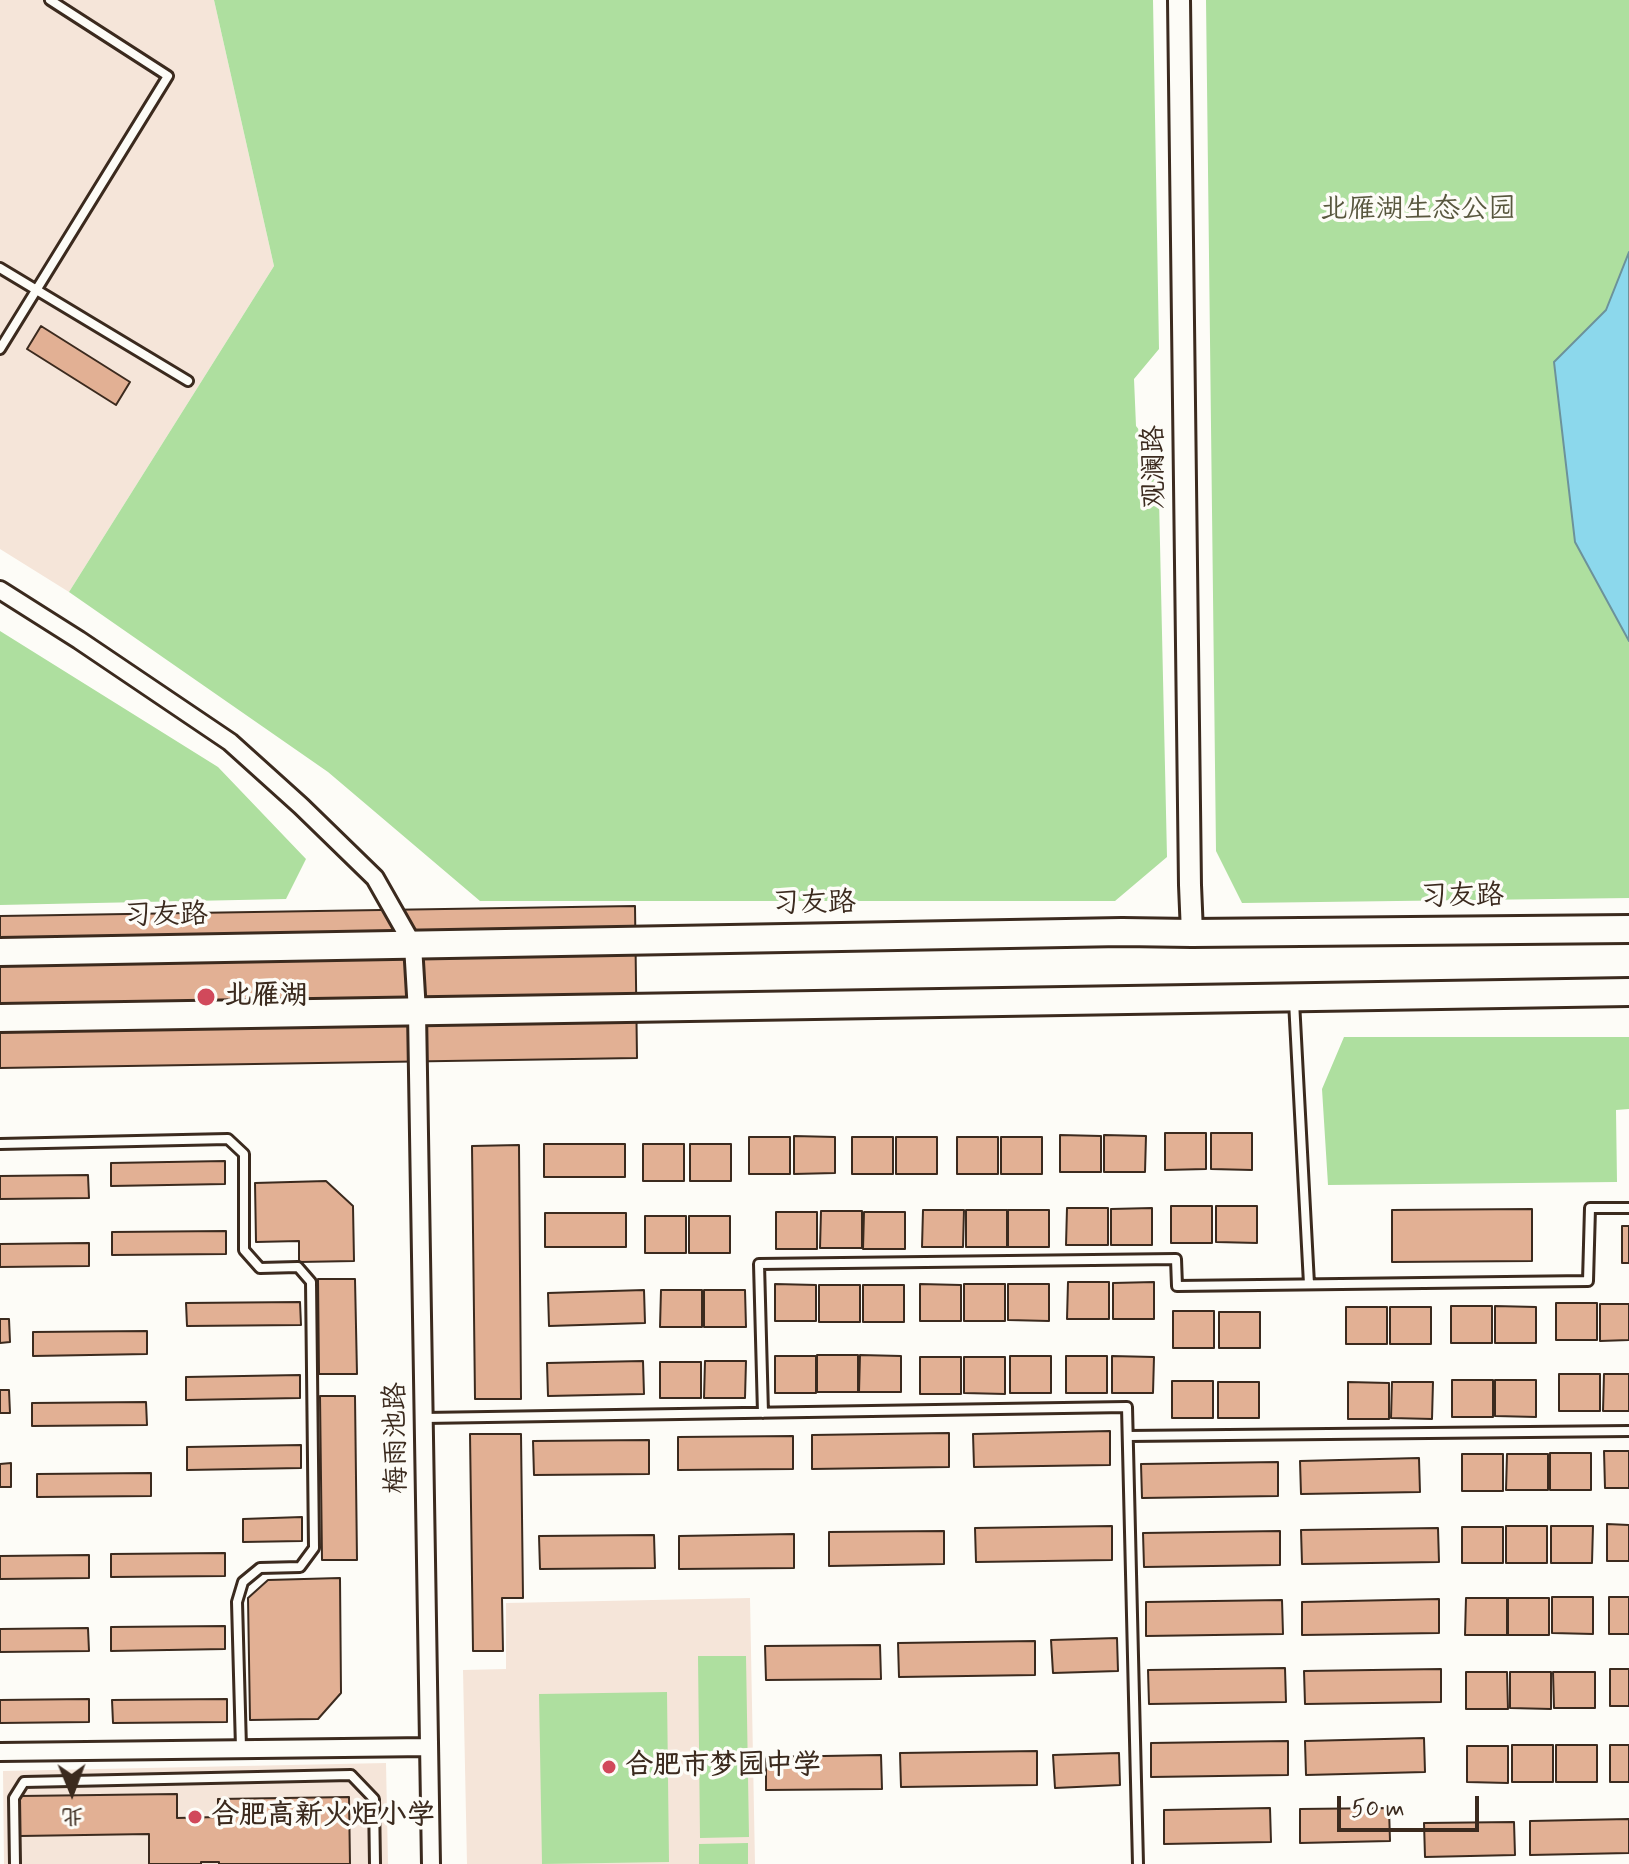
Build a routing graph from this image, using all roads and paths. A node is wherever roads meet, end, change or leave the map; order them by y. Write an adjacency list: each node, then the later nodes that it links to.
1 (50, 0): 4 (lane)
2 (1179, 0): 9 (street, 观澜路)
3 (0, 268): 4 (lane)
4 (36, 291): 5 (lane); 6 (lane)
5 (0, 349)
6 (188, 381)
7 (0, 590): 10 (street)
8 (1629, 929): 9 (main road, 习友路)
9 (1192, 933): 10 (main road, 习友路)
10 (413, 945): 11 (main road, 习友路); 14 (street, 梅雨池路)
11 (0, 952)
12 (1629, 992): 13 (main road)
13 (1294, 998): 14 (main road); 18 (lane)
14 (417, 1012): 15 (main road); 20 (street, 梅雨池路)
15 (0, 1018)
16 (0, 1144): 24 (lane)
17 (1629, 1208): 18 (lane)
18 (1309, 1284): 19 (lane)
19 (763, 1413): 20 (lane); 22 (lane)
20 (424, 1418): 23 (street, 梅雨池路)
21 (1629, 1431): 22 (lane)
22 (1128, 1436): 29 (lane)
23 (429, 1747): 24 (street); 28 (street, 梅雨池路)
24 (241, 1749): 25 (street)
25 (0, 1752)
26 (15, 1864): 27 (lane)
27 (375, 1864)
28 (431, 1864)
29 (1138, 1864)

